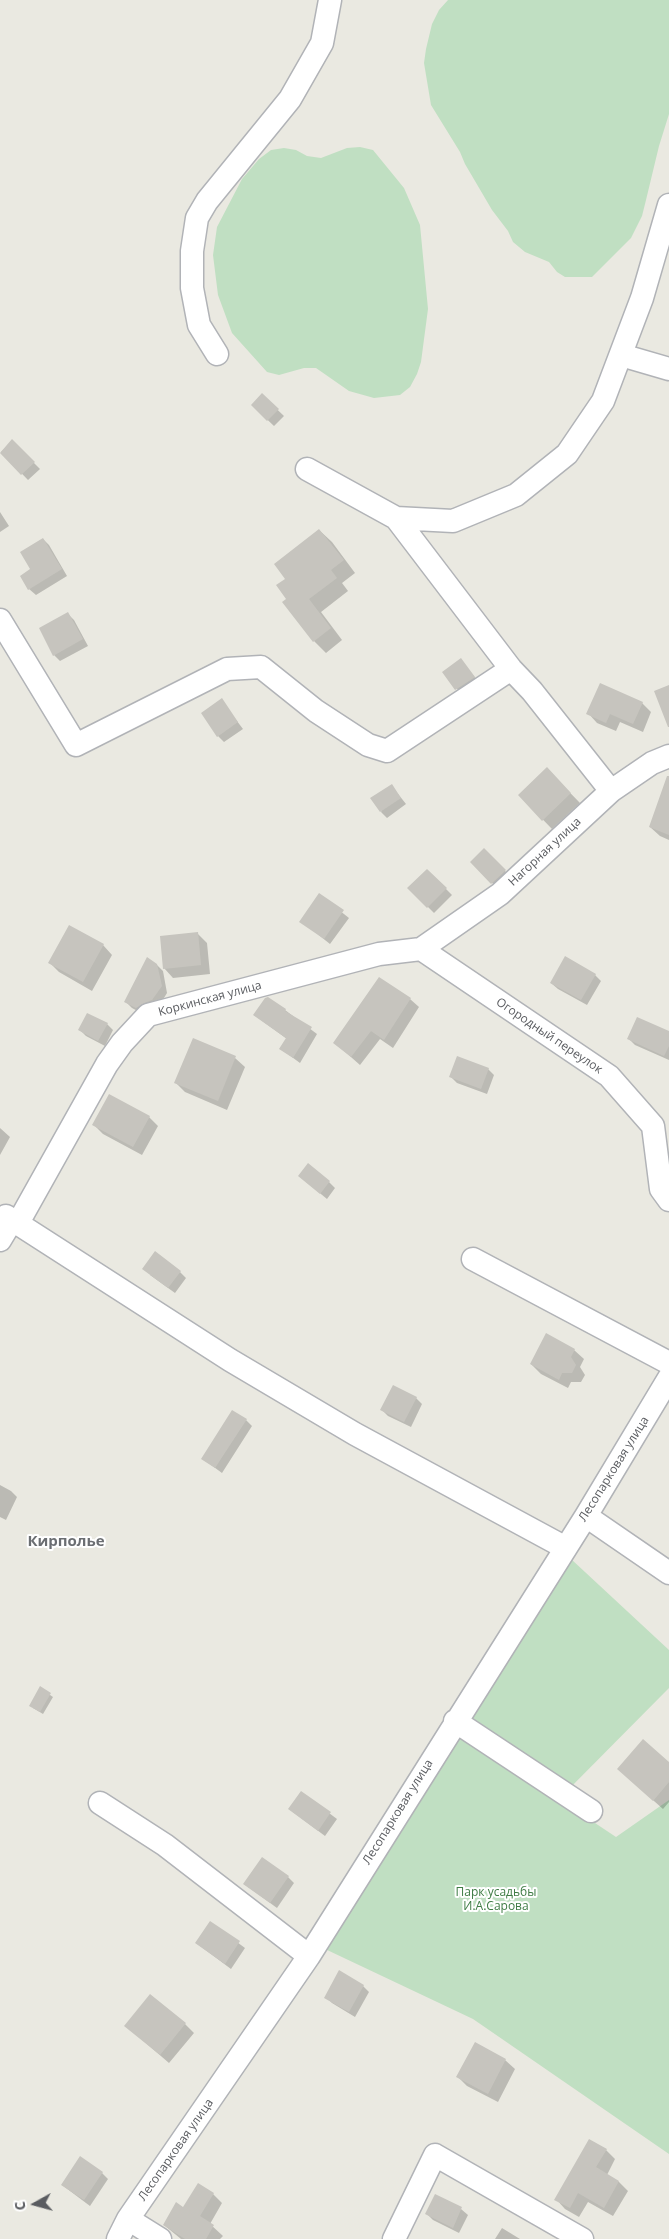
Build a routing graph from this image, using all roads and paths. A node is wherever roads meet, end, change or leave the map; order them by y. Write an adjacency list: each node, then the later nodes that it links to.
1 (330, 0): 3 (street)
2 (669, 205): 4 (street)
3 (218, 354)
4 (620, 355): 5 (street); 7 (street)
5 (669, 369)
6 (307, 469): 7 (street)
7 (396, 518): 9 (street)
8 (0, 620): 9 (street)
9 (511, 669): 11 (street)
10 (669, 756): 11 (street, Нагорная улица)
11 (611, 791): 12 (street, Нагорная улица)
12 (421, 949): 13 (street, Огородный переулок); 14 (street, Коркинская улица)
13 (669, 1200)
14 (9, 1218): 15 (street, Коркинская улица); 20 (street)
15 (0, 1240)
16 (473, 1259): 17 (street)
17 (669, 1363)
18 (669, 1378): 19 (street, Лесопарковая улица)
19 (586, 1516): 20 (street, Лесопарковая улица); 21 (street)
20 (564, 1547): 22 (street, Лесопарковая улица)
21 (669, 1573)
22 (455, 1721): 24 (street); 25 (street, Лесопарковая улица)
23 (100, 1804): 25 (street)
24 (591, 1811)
25 (309, 1956): 26 (street, Лесопарковая улица)
26 (128, 2219): 27 (street, Лесопарковая улица); 28 (street)
27 (118, 2239)
28 (160, 2239)
29 (394, 2239): 30 (street)
30 (582, 2239)

